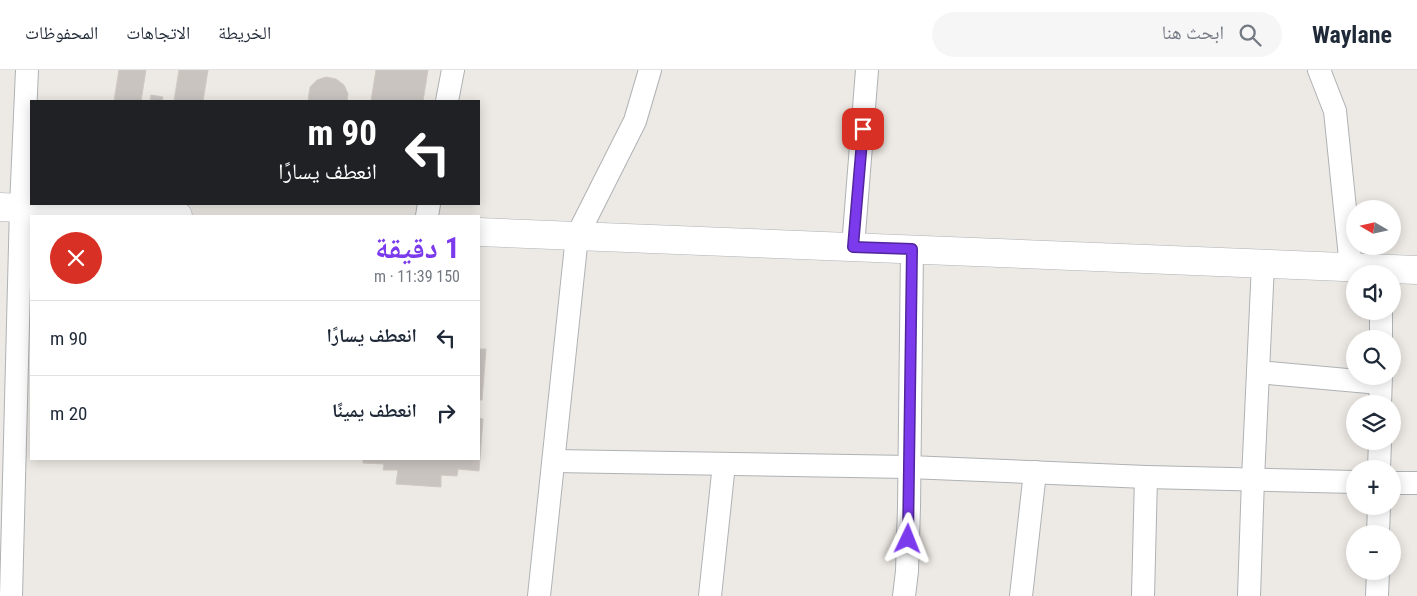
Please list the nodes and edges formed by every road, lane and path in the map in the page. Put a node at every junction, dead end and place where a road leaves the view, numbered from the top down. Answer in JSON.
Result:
{"nodes":[{"id":1,"x":27,"y":70,"type":"edge"},
{"id":2,"x":453,"y":70,"type":"edge"},
{"id":3,"x":650,"y":70,"type":"edge"},
{"id":4,"x":867,"y":70,"type":"edge"},
{"id":5,"x":1319,"y":70,"type":"edge"},
{"id":6,"x":447,"y":100,"type":"edge"},
{"id":7,"x":10,"y":207,"type":"edge"},
{"id":8,"x":159,"y":215,"type":"edge"},
{"id":9,"x":480,"y":232,"type":"edge"},
{"id":10,"x":577,"y":236,"type":"junction"},
{"id":11,"x":853,"y":247,"type":"junction"},
{"id":12,"x":912,"y":249,"type":"junction"},
{"id":13,"x":1263,"y":264,"type":"junction"},
{"id":14,"x":1351,"y":265,"type":"edge"},
{"id":15,"x":1346,"y":267,"type":"edge"},
{"id":16,"x":1401,"y":270,"type":"edge"},
{"id":17,"x":1417,"y":270,"type":"edge"},
{"id":18,"x":18,"y":294,"type":"junction"},
{"id":19,"x":30,"y":311,"type":"edge"},
{"id":20,"x":1258,"y":372,"type":"junction"},
{"id":21,"x":1380,"y":388,"type":"edge"},
{"id":22,"x":554,"y":461,"type":"junction"},
{"id":23,"x":724,"y":464,"type":"junction"},
{"id":24,"x":909,"y":467,"type":"junction"},
{"id":25,"x":1035,"y":472,"type":"junction"},
{"id":26,"x":1146,"y":477,"type":"junction"},
{"id":27,"x":1252,"y":479,"type":"junction"},
{"id":28,"x":1346,"y":482,"type":"edge"},
{"id":29,"x":1401,"y":482,"type":"edge"},
{"id":30,"x":1417,"y":483,"type":"edge"},
{"id":31,"x":1378,"y":580,"type":"edge"},
{"id":32,"x":11,"y":596,"type":"edge"},
{"id":33,"x":539,"y":596,"type":"edge"},
{"id":34,"x":710,"y":596,"type":"edge"},
{"id":35,"x":904,"y":596,"type":"edge"},
{"id":36,"x":1021,"y":596,"type":"edge"},
{"id":37,"x":1143,"y":596,"type":"edge"},
{"id":38,"x":1249,"y":596,"type":"edge"},
{"id":39,"x":1377,"y":596,"type":"edge"}],
"edges":[{"from":1,"to":7,"type":"street"},
{"from":2,"to":6,"type":"street"},
{"from":3,"to":10,"type":"street"},
{"from":4,"to":11,"type":"street"},
{"from":5,"to":14,"type":"street"},
{"from":7,"to":8,"type":"street"},
{"from":7,"to":18,"type":"street"},
{"from":9,"to":10,"type":"street"},
{"from":10,"to":11,"type":"street"},
{"from":10,"to":22,"type":"street"},
{"from":11,"to":12,"type":"street"},
{"from":12,"to":13,"type":"street"},
{"from":12,"to":24,"type":"street"},
{"from":13,"to":15,"type":"street"},
{"from":13,"to":20,"type":"street"},
{"from":16,"to":17,"type":"street"},
{"from":18,"to":19,"type":"street"},
{"from":18,"to":32,"type":"street"},
{"from":20,"to":21,"type":"street"},
{"from":20,"to":27,"type":"street"},
{"from":22,"to":23,"type":"street"},
{"from":22,"to":33,"type":"street"},
{"from":23,"to":24,"type":"street"},
{"from":23,"to":34,"type":"street"},
{"from":24,"to":25,"type":"street"},
{"from":24,"to":35,"type":"street"},
{"from":25,"to":26,"type":"street"},
{"from":25,"to":36,"type":"street"},
{"from":26,"to":27,"type":"street"},
{"from":26,"to":37,"type":"street"},
{"from":27,"to":28,"type":"street"},
{"from":27,"to":38,"type":"street"},
{"from":29,"to":30,"type":"street"},
{"from":31,"to":39,"type":"street"}]}
